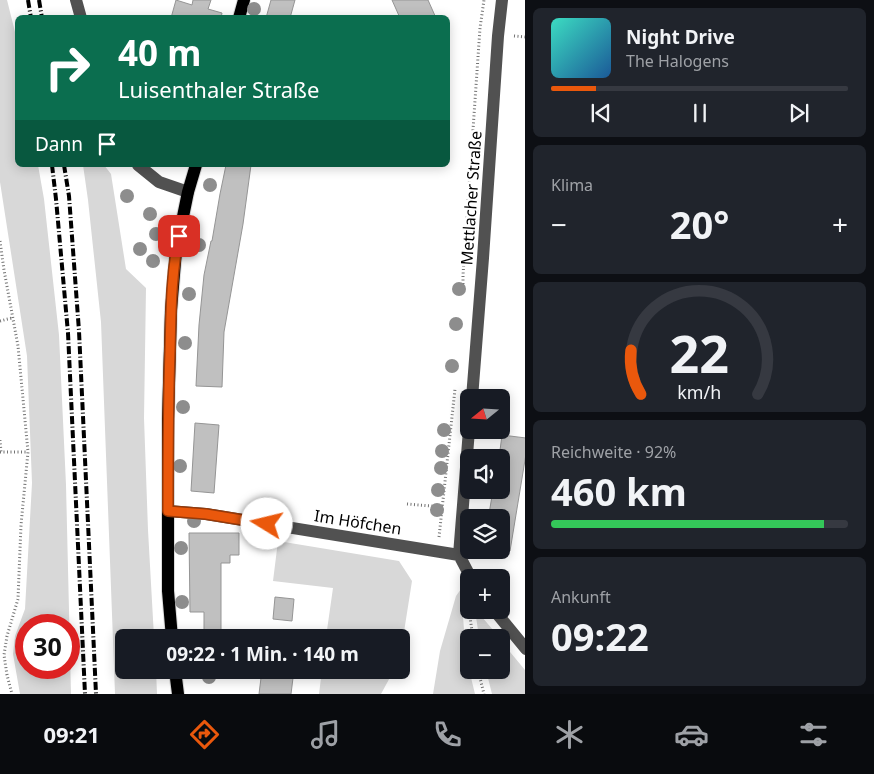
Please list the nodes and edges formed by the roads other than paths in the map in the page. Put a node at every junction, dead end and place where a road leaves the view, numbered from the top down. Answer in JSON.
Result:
{"nodes":[{"id":1,"x":76,"y":0,"type":"edge"},
{"id":2,"x":244,"y":0,"type":"edge"},
{"id":3,"x":502,"y":0,"type":"edge"},
{"id":4,"x":80,"y":15,"type":"edge"},
{"id":5,"x":240,"y":15,"type":"edge"},
{"id":6,"x":140,"y":167,"type":"edge"},
{"id":7,"x":195,"y":167,"type":"edge"},
{"id":8,"x":188,"y":192,"type":"junction"},
{"id":9,"x":473,"y":389,"type":"edge"},
{"id":10,"x":468,"y":439,"type":"edge"},
{"id":11,"x":168,"y":511,"type":"junction"},
{"id":12,"x":458,"y":555,"type":"junction"},
{"id":13,"x":466,"y":569,"type":"edge"},
{"id":14,"x":501,"y":619,"type":"edge"},
{"id":15,"x":171,"y":629,"type":"edge"},
{"id":16,"x":525,"y":649,"type":"edge"},
{"id":17,"x":176,"y":679,"type":"edge"},
{"id":18,"x":178,"y":694,"type":"edge"}],
"edges":[{"from":1,"to":4,"type":"street"},
{"from":2,"to":5,"type":"main road"},
{"from":3,"to":9,"type":"street","name":"Mettlacher Straße"},
{"from":6,"to":8,"type":"street"},
{"from":7,"to":8,"type":"main road"},
{"from":8,"to":11,"type":"main road"},
{"from":10,"to":12,"type":"street"},
{"from":11,"to":12,"type":"street","name":"Im Höfchen"},
{"from":11,"to":15,"type":"main road"},
{"from":12,"to":13,"type":"street"},
{"from":14,"to":16,"type":"street"},
{"from":17,"to":18,"type":"main road"}]}
